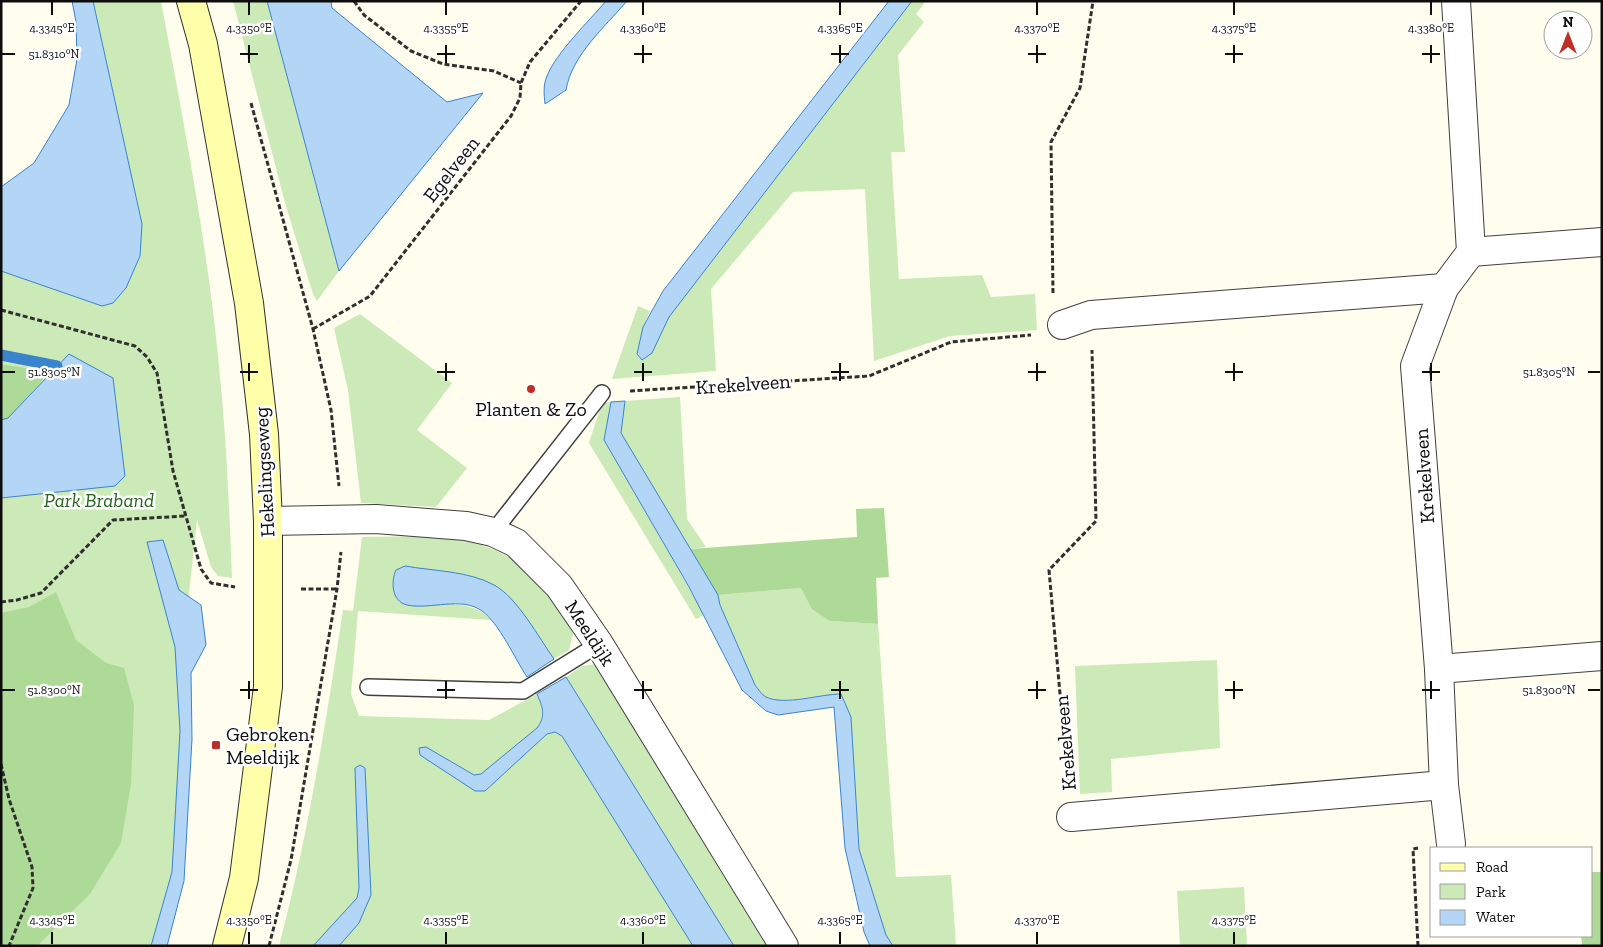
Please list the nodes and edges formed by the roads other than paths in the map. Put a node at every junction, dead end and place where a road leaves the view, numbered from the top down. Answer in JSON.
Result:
{"nodes":[{"id":1,"x":191,"y":1,"type":"edge"},
{"id":2,"x":1456,"y":1,"type":"edge"},
{"id":3,"x":1602,"y":242,"type":"edge"},
{"id":4,"x":1471,"y":252,"type":"junction"},
{"id":5,"x":1444,"y":288,"type":"junction"},
{"id":6,"x":1057,"y":327,"type":"road end"},
{"id":7,"x":602,"y":393,"type":"road end"},
{"id":8,"x":268,"y":521,"type":"junction"},
{"id":9,"x":492,"y":532,"type":"junction"},
{"id":10,"x":598,"y":644,"type":"junction"},
{"id":11,"x":1602,"y":656,"type":"edge"},
{"id":12,"x":1439,"y":669,"type":"junction"},
{"id":13,"x":368,"y":687,"type":"dead end"},
{"id":14,"x":1444,"y":785,"type":"junction"},
{"id":15,"x":1071,"y":817,"type":"road end"},
{"id":16,"x":1451,"y":844,"type":"road end"},
{"id":17,"x":227,"y":946,"type":"edge"},
{"id":18,"x":784,"y":946,"type":"edge"}],
"edges":[{"from":1,"to":8,"type":"main road","name":"Hekelingseweg"},
{"from":2,"to":4,"type":"street"},
{"from":3,"to":4,"type":"street"},
{"from":4,"to":5,"type":"street","name":"Krekelveen"},
{"from":5,"to":6,"type":"street"},
{"from":5,"to":12,"type":"street","name":"Krekelveen"},
{"from":7,"to":9,"type":"lane"},
{"from":8,"to":9,"type":"street","name":"Meeldijk"},
{"from":8,"to":17,"type":"main road","name":"Hekelingseweg"},
{"from":9,"to":10,"type":"street","name":"Meeldijk"},
{"from":10,"to":13,"type":"lane"},
{"from":10,"to":18,"type":"street","name":"Meeldijk"},
{"from":11,"to":12,"type":"street"},
{"from":12,"to":14,"type":"street","name":"Krekelveen"},
{"from":14,"to":15,"type":"street","name":"Krekelveen"},
{"from":14,"to":16,"type":"street","name":"Krekelveen"}]}
